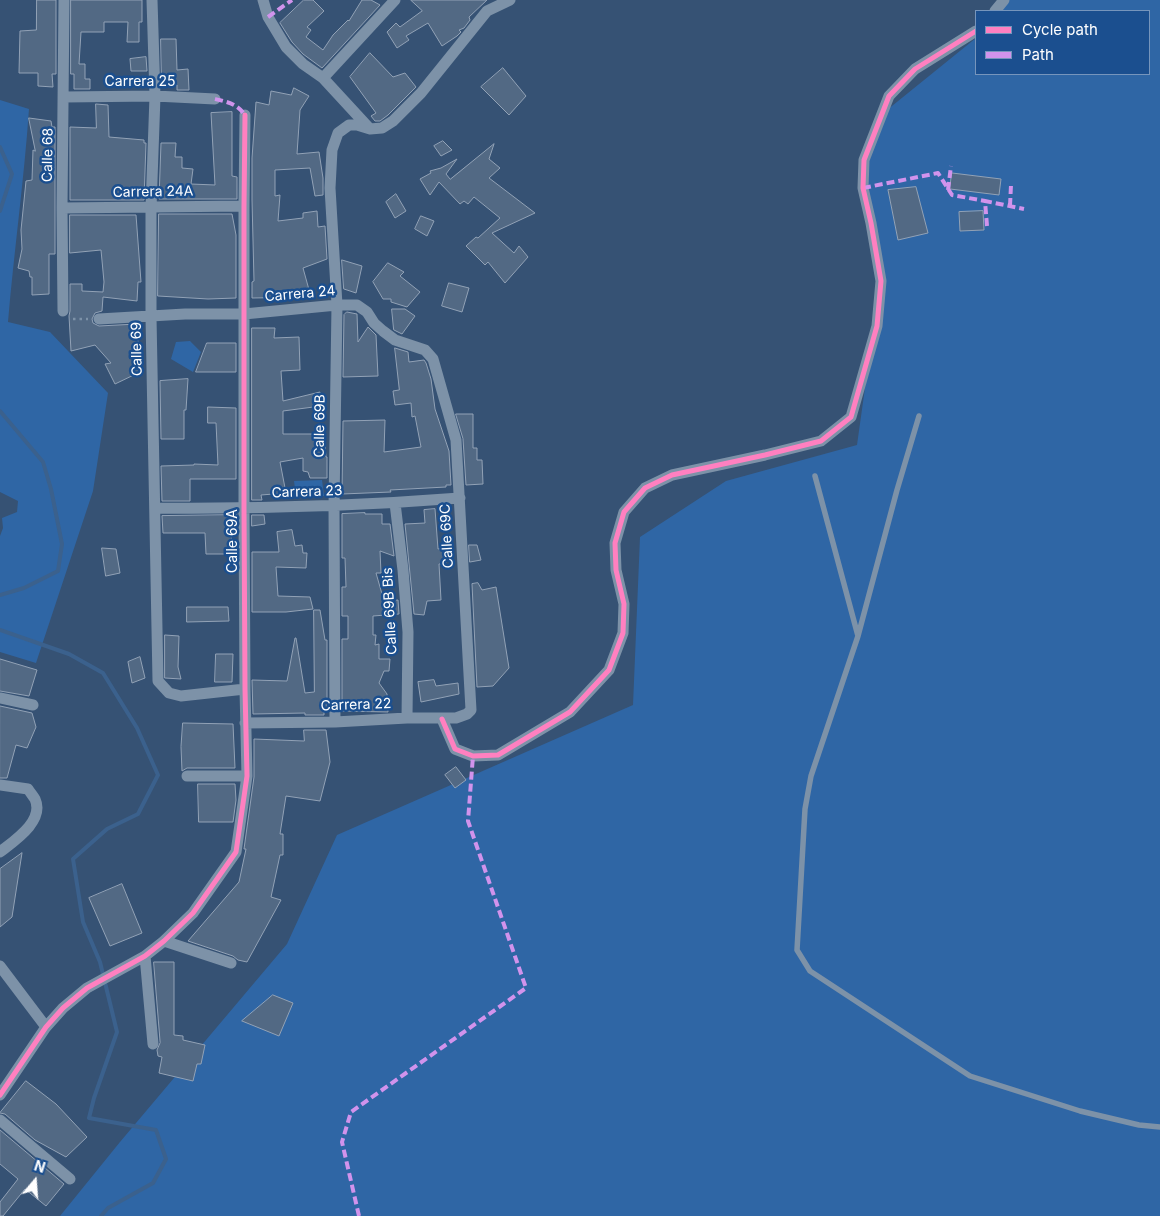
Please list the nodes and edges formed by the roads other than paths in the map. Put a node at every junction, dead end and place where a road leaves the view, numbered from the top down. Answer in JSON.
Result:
{"nodes":[{"id":1,"x":64,"y":0,"type":"edge"},
{"id":2,"x":152,"y":0,"type":"edge"},
{"id":3,"x":263,"y":0,"type":"edge"},
{"id":4,"x":395,"y":0,"type":"edge"},
{"id":5,"x":510,"y":0,"type":"edge"},
{"id":6,"x":1004,"y":0,"type":"edge"},
{"id":7,"x":996,"y":10,"type":"edge"},
{"id":8,"x":975,"y":31,"type":"edge"},
{"id":9,"x":323,"y":78,"type":"junction"},
{"id":10,"x":155,"y":96,"type":"junction"},
{"id":11,"x":64,"y":97,"type":"junction"},
{"id":12,"x":216,"y":99,"type":"dead end"},
{"id":13,"x":245,"y":115,"type":"dead end"},
{"id":14,"x":370,"y":129,"type":"junction"},
{"id":15,"x":244,"y":206,"type":"junction"},
{"id":16,"x":62,"y":208,"type":"junction"},
{"id":17,"x":151,"y":208,"type":"junction"},
{"id":18,"x":337,"y":305,"type":"junction"},
{"id":19,"x":63,"y":311,"type":"road end"},
{"id":20,"x":244,"y":314,"type":"junction"},
{"id":21,"x":151,"y":318,"type":"junction"},
{"id":22,"x":99,"y":319,"type":"road end"},
{"id":23,"x":433,"y":359,"type":"joint"},
{"id":24,"x":919,"y":416,"type":"dead end"},
{"id":25,"x":815,"y":476,"type":"dead end"},
{"id":26,"x":460,"y":498,"type":"junction"},
{"id":27,"x":395,"y":503,"type":"junction"},
{"id":28,"x":334,"y":506,"type":"junction"},
{"id":29,"x":155,"y":508,"type":"junction"},
{"id":30,"x":244,"y":509,"type":"junction"},
{"id":31,"x":858,"y":636,"type":"junction"},
{"id":32,"x":245,"y":689,"type":"junction"},
{"id":33,"x":0,"y":698,"type":"edge"},
{"id":34,"x":33,"y":705,"type":"dead end"},
{"id":35,"x":467,"y":714,"type":"joint"},
{"id":36,"x":407,"y":718,"type":"junction"},
{"id":37,"x":442,"y":719,"type":"junction"},
{"id":38,"x":335,"y":722,"type":"junction"},
{"id":39,"x":245,"y":723,"type":"junction"},
{"id":40,"x":187,"y":776,"type":"dead end"},
{"id":41,"x":248,"y":776,"type":"junction"},
{"id":42,"x":0,"y":785,"type":"edge"},
{"id":43,"x":0,"y":852,"type":"edge"},
{"id":44,"x":164,"y":942,"type":"junction"},
{"id":45,"x":145,"y":956,"type":"junction"},
{"id":46,"x":231,"y":963,"type":"dead end"},
{"id":47,"x":0,"y":966,"type":"edge"},
{"id":48,"x":46,"y":1027,"type":"junction"},
{"id":49,"x":153,"y":1044,"type":"dead end"},
{"id":50,"x":1,"y":1091,"type":"edge"},
{"id":51,"x":0,"y":1120,"type":"edge"},
{"id":52,"x":1160,"y":1127,"type":"edge"},
{"id":53,"x":70,"y":1179,"type":"dead end"}],
"edges":[{"from":1,"to":11,"type":"street","name":"Calle 68"},
{"from":2,"to":10,"type":"street","name":"Calle 69"},
{"from":3,"to":9,"type":"street"},
{"from":4,"to":9,"type":"street"},
{"from":5,"to":14,"type":"street"},
{"from":6,"to":7,"type":"street"},
{"from":8,"to":37,"type":"street"},
{"from":9,"to":14,"type":"street"},
{"from":10,"to":11,"type":"street","name":"Carrera 25"},
{"from":10,"to":12,"type":"street","name":"Carrera 25"},
{"from":10,"to":17,"type":"street","name":"Calle 69"},
{"from":11,"to":16,"type":"street","name":"Calle 68"},
{"from":13,"to":15,"type":"street","name":"Calle 69A"},
{"from":14,"to":18,"type":"street","name":"Calle 69B"},
{"from":15,"to":17,"type":"street","name":"Carrera 24A"},
{"from":15,"to":20,"type":"street","name":"Calle 69A"},
{"from":16,"to":17,"type":"street","name":"Carrera 24A"},
{"from":16,"to":19,"type":"street","name":"Calle 68"},
{"from":17,"to":21,"type":"street","name":"Calle 69"},
{"from":18,"to":20,"type":"street","name":"Carrera 24"},
{"from":18,"to":23,"type":"street","name":"Carrera 24"},
{"from":18,"to":28,"type":"street","name":"Calle 69B"},
{"from":20,"to":21,"type":"street","name":"Carrera 24"},
{"from":20,"to":30,"type":"street","name":"Calle 69A"},
{"from":21,"to":22,"type":"street","name":"Carrera 24"},
{"from":21,"to":29,"type":"street","name":"Calle 69"},
{"from":23,"to":26,"type":"street","name":"Calle 69C"},
{"from":24,"to":31,"type":"lane"},
{"from":25,"to":31,"type":"lane"},
{"from":26,"to":27,"type":"street","name":"Carrera 23"},
{"from":26,"to":35,"type":"street","name":"Calle 69C"},
{"from":27,"to":28,"type":"street","name":"Carrera 23"},
{"from":27,"to":36,"type":"street","name":"Calle 69B Bis"},
{"from":28,"to":30,"type":"street","name":"Carrera 23"},
{"from":28,"to":38,"type":"street","name":"Calle 69B"},
{"from":29,"to":30,"type":"street","name":"Carrera 23"},
{"from":29,"to":32,"type":"street","name":"Calle 69"},
{"from":30,"to":32,"type":"street","name":"Calle 69A"},
{"from":31,"to":52,"type":"lane"},
{"from":32,"to":39,"type":"street","name":"Calle 69A"},
{"from":33,"to":34,"type":"street"},
{"from":35,"to":37,"type":"street","name":"Carrera 22"},
{"from":36,"to":37,"type":"street","name":"Carrera 22"},
{"from":36,"to":38,"type":"street","name":"Carrera 22"},
{"from":38,"to":39,"type":"street","name":"Carrera 22"},
{"from":39,"to":41,"type":"street","name":"Calle 69A"},
{"from":40,"to":41,"type":"street"},
{"from":41,"to":44,"type":"street","name":"Calle 69A"},
{"from":42,"to":43,"type":"street"},
{"from":44,"to":45,"type":"street","name":"Calle 69A"},
{"from":44,"to":46,"type":"street"},
{"from":45,"to":48,"type":"street","name":"Calle 69A"},
{"from":45,"to":49,"type":"street"},
{"from":47,"to":48,"type":"street"},
{"from":48,"to":50,"type":"street"},
{"from":51,"to":53,"type":"street"}]}
